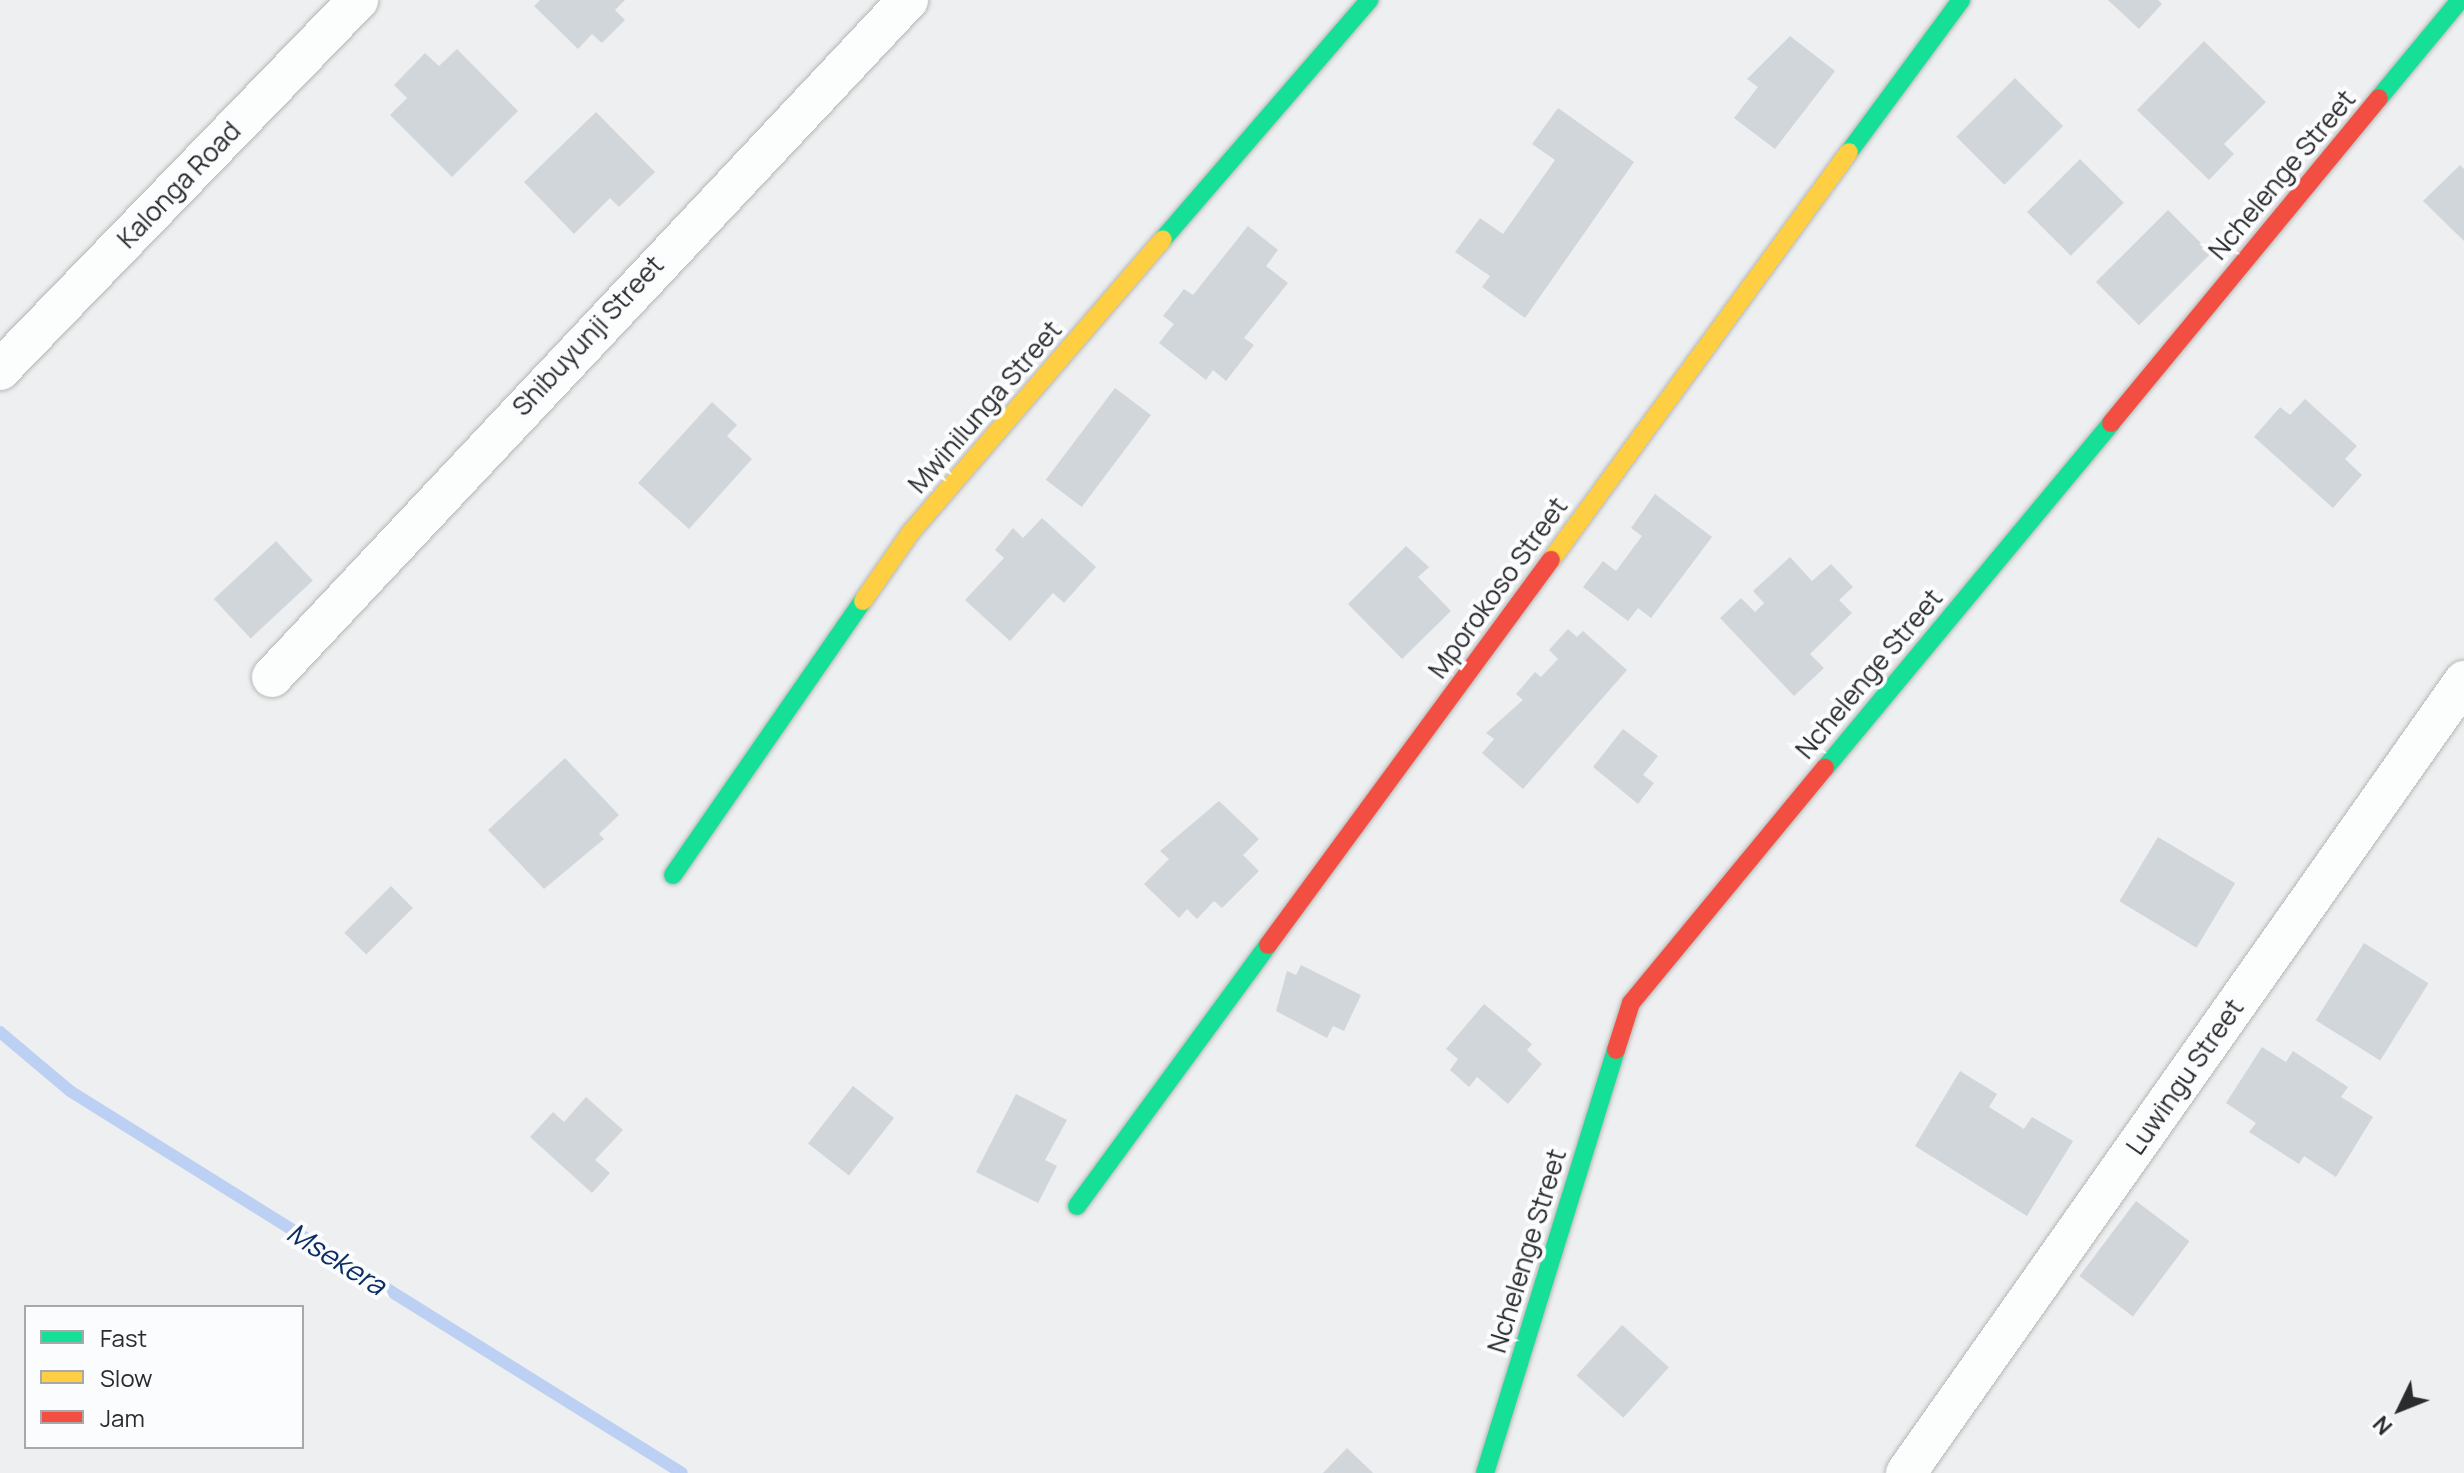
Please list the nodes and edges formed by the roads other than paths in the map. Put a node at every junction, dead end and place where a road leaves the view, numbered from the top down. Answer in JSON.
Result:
{"nodes":[{"id":1,"x":358,"y":0,"type":"edge"},
{"id":2,"x":908,"y":0,"type":"edge"},
{"id":3,"x":1369,"y":0,"type":"edge"},
{"id":4,"x":1961,"y":0,"type":"edge"},
{"id":5,"x":2460,"y":0,"type":"edge"},
{"id":6,"x":0,"y":370,"type":"edge"},
{"id":7,"x":272,"y":677,"type":"dead end"},
{"id":8,"x":2464,"y":681,"type":"edge"},
{"id":9,"x":673,"y":875,"type":"dead end"},
{"id":10,"x":1077,"y":1206,"type":"dead end"},
{"id":11,"x":1485,"y":1473,"type":"edge"},
{"id":12,"x":1906,"y":1473,"type":"edge"}],
"edges":[{"from":1,"to":6,"type":"street","name":"Kalonga Road"},
{"from":2,"to":7,"type":"street","name":"Shibuyunji Street"},
{"from":3,"to":9,"type":"street","name":"Mwinilunga Street"},
{"from":4,"to":10,"type":"street","name":"Mporokoso Street"},
{"from":5,"to":11,"type":"street","name":"Nchelenge Street"},
{"from":8,"to":12,"type":"street","name":"Luwingu Street"}]}
